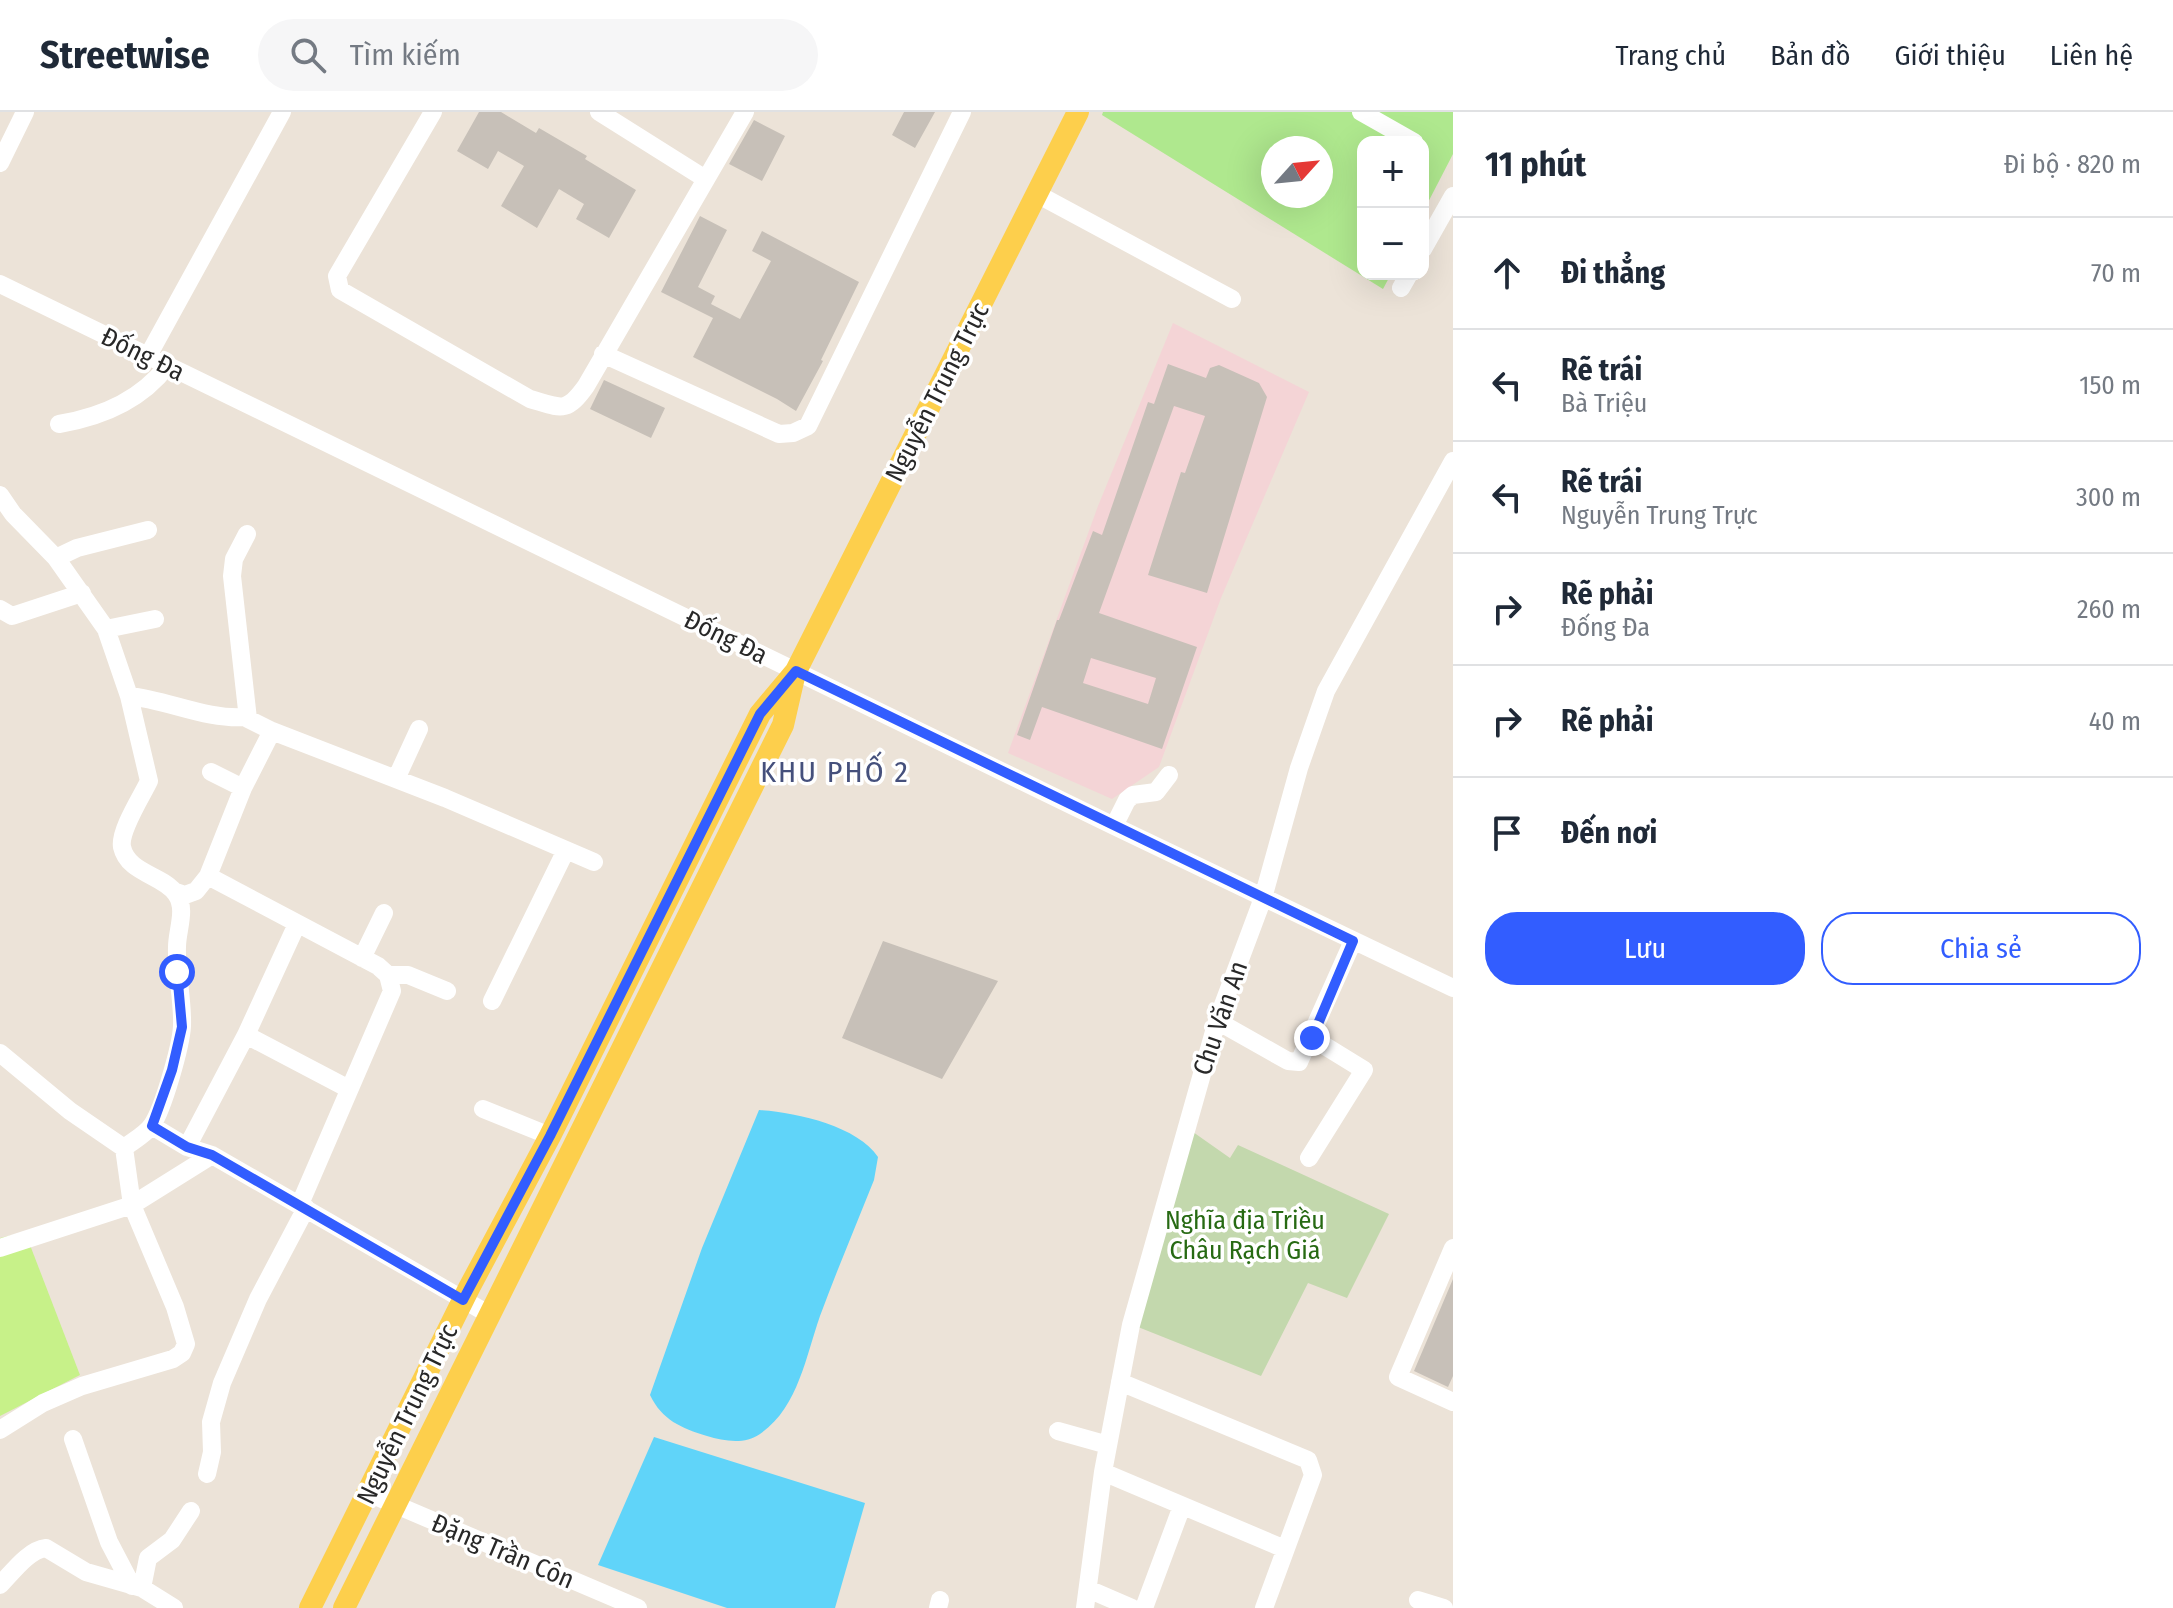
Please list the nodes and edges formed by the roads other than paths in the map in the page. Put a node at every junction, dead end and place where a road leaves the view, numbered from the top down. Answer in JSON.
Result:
{"nodes":[{"id":1,"x":25,"y":112,"type":"edge"},
{"id":2,"x":282,"y":112,"type":"edge"},
{"id":3,"x":433,"y":112,"type":"edge"},
{"id":4,"x":599,"y":112,"type":"edge"},
{"id":5,"x":745,"y":112,"type":"edge"},
{"id":6,"x":962,"y":112,"type":"edge"},
{"id":7,"x":1078,"y":112,"type":"edge"},
{"id":8,"x":1361,"y":112,"type":"edge"},
{"id":9,"x":1403,"y":136,"type":"edge"},
{"id":10,"x":0,"y":163,"type":"edge"},
{"id":11,"x":704,"y":178,"type":"junction"},
{"id":12,"x":1037,"y":194,"type":"junction"},
{"id":13,"x":1453,"y":196,"type":"edge"},
{"id":14,"x":1429,"y":238,"type":"edge"},
{"id":15,"x":0,"y":284,"type":"edge"},
{"id":16,"x":1232,"y":299,"type":"dead end"},
{"id":17,"x":603,"y":354,"type":"junction"},
{"id":18,"x":148,"y":356,"type":"junction"},
{"id":19,"x":167,"y":366,"type":"junction"},
{"id":20,"x":59,"y":424,"type":"dead end"},
{"id":21,"x":1453,"y":461,"type":"edge"},
{"id":22,"x":0,"y":495,"type":"edge"},
{"id":23,"x":148,"y":530,"type":"dead end"},
{"id":24,"x":247,"y":534,"type":"dead end"},
{"id":25,"x":56,"y":558,"type":"junction"},
{"id":26,"x":82,"y":593,"type":"junction"},
{"id":27,"x":0,"y":609,"type":"edge"},
{"id":28,"x":155,"y":619,"type":"dead end"},
{"id":29,"x":106,"y":629,"type":"junction"},
{"id":30,"x":796,"y":671,"type":"junction"},
{"id":31,"x":129,"y":696,"type":"junction"},
{"id":32,"x":246,"y":717,"type":"junction"},
{"id":33,"x":419,"y":729,"type":"dead end"},
{"id":34,"x":272,"y":731,"type":"junction"},
{"id":35,"x":211,"y":772,"type":"dead end"},
{"id":36,"x":1169,"y":775,"type":"dead end"},
{"id":37,"x":396,"y":779,"type":"junction"},
{"id":38,"x":243,"y":788,"type":"junction"},
{"id":39,"x":1114,"y":826,"type":"junction"},
{"id":40,"x":566,"y":850,"type":"junction"},
{"id":41,"x":594,"y":862,"type":"dead end"},
{"id":42,"x":208,"y":876,"type":"junction"},
{"id":43,"x":176,"y":892,"type":"junction"},
{"id":44,"x":1263,"y":898,"type":"junction"},
{"id":45,"x":384,"y":913,"type":"dead end"},
{"id":46,"x":297,"y":924,"type":"junction"},
{"id":47,"x":1353,"y":941,"type":"junction"},
{"id":48,"x":362,"y":958,"type":"junction"},
{"id":49,"x":388,"y":975,"type":"junction"},
{"id":50,"x":1453,"y":988,"type":"edge"},
{"id":51,"x":447,"y":991,"type":"dead end"},
{"id":52,"x":492,"y":1001,"type":"dead end"},
{"id":53,"x":1217,"y":1021,"type":"junction"},
{"id":54,"x":246,"y":1035,"type":"junction"},
{"id":55,"x":1312,"y":1038,"type":"junction"},
{"id":56,"x":0,"y":1053,"type":"edge"},
{"id":57,"x":349,"y":1089,"type":"junction"},
{"id":58,"x":483,"y":1109,"type":"dead end"},
{"id":59,"x":152,"y":1126,"type":"junction"},
{"id":60,"x":550,"y":1136,"type":"junction"},
{"id":61,"x":187,"y":1147,"type":"junction"},
{"id":62,"x":124,"y":1148,"type":"junction"},
{"id":63,"x":212,"y":1155,"type":"junction"},
{"id":64,"x":1309,"y":1158,"type":"dead end"},
{"id":65,"x":132,"y":1205,"type":"junction"},
{"id":66,"x":303,"y":1206,"type":"junction"},
{"id":67,"x":0,"y":1248,"type":"edge"},
{"id":68,"x":1453,"y":1248,"type":"edge"},
{"id":69,"x":463,"y":1300,"type":"junction"},
{"id":70,"x":490,"y":1315,"type":"junction"},
{"id":71,"x":1120,"y":1382,"type":"junction"},
{"id":72,"x":1453,"y":1402,"type":"edge"},
{"id":73,"x":0,"y":1430,"type":"edge"},
{"id":74,"x":1058,"y":1431,"type":"dead end"},
{"id":75,"x":73,"y":1439,"type":"dead end"},
{"id":76,"x":1108,"y":1445,"type":"junction"},
{"id":77,"x":1103,"y":1472,"type":"junction"},
{"id":78,"x":207,"y":1474,"type":"dead end"},
{"id":79,"x":368,"y":1493,"type":"junction"},
{"id":80,"x":397,"y":1505,"type":"junction"},
{"id":81,"x":1182,"y":1506,"type":"junction"},
{"id":82,"x":191,"y":1511,"type":"dead end"},
{"id":83,"x":1285,"y":1549,"type":"junction"},
{"id":84,"x":0,"y":1585,"type":"edge"},
{"id":85,"x":137,"y":1587,"type":"junction"},
{"id":86,"x":1088,"y":1589,"type":"junction"},
{"id":87,"x":1418,"y":1600,"type":"dead end"},
{"id":88,"x":174,"y":1608,"type":"edge"},
{"id":89,"x":310,"y":1608,"type":"edge"},
{"id":90,"x":344,"y":1608,"type":"edge"},
{"id":91,"x":636,"y":1608,"type":"edge"},
{"id":92,"x":1085,"y":1608,"type":"edge"},
{"id":93,"x":1132,"y":1608,"type":"edge"},
{"id":94,"x":1144,"y":1608,"type":"edge"},
{"id":95,"x":1264,"y":1608,"type":"edge"},
{"id":96,"x":1444,"y":1608,"type":"edge"}],
"edges":[{"from":1,"to":10,"type":"street"},
{"from":2,"to":18,"type":"street"},
{"from":3,"to":17,"type":"street"},
{"from":4,"to":11,"type":"street"},
{"from":5,"to":11,"type":"street"},
{"from":6,"to":17,"type":"street"},
{"from":7,"to":12,"type":"main road","name":"Nguyễn Trung Trực"},
{"from":8,"to":9,"type":"street"},
{"from":11,"to":17,"type":"street"},
{"from":12,"to":16,"type":"street"},
{"from":12,"to":30,"type":"main road","name":"Nguyễn Trung Trực"},
{"from":13,"to":14,"type":"street"},
{"from":15,"to":18,"type":"street","name":"Đống Đa"},
{"from":18,"to":19,"type":"street","name":"Đống Đa"},
{"from":19,"to":20,"type":"street"},
{"from":19,"to":30,"type":"street","name":"Đống Đa"},
{"from":21,"to":44,"type":"street","name":"Chu Văn An"},
{"from":22,"to":25,"type":"street"},
{"from":23,"to":25,"type":"street"},
{"from":24,"to":32,"type":"street"},
{"from":25,"to":26,"type":"street"},
{"from":26,"to":27,"type":"street"},
{"from":26,"to":29,"type":"street"},
{"from":28,"to":29,"type":"street"},
{"from":29,"to":31,"type":"street"},
{"from":30,"to":39,"type":"street","name":"Đống Đa"},
{"from":30,"to":60,"type":"main road","name":"Nguyễn Trung Trực"},
{"from":30,"to":70,"type":"main road","name":"Nguyễn Trung Trực"},
{"from":31,"to":32,"type":"street"},
{"from":31,"to":43,"type":"street"},
{"from":32,"to":34,"type":"street"},
{"from":33,"to":37,"type":"street"},
{"from":34,"to":37,"type":"street"},
{"from":34,"to":38,"type":"street"},
{"from":35,"to":38,"type":"street"},
{"from":36,"to":39,"type":"street"},
{"from":37,"to":40,"type":"street"},
{"from":38,"to":42,"type":"street"},
{"from":39,"to":44,"type":"street","name":"Đống Đa"},
{"from":40,"to":41,"type":"street"},
{"from":40,"to":52,"type":"street"},
{"from":42,"to":43,"type":"street"},
{"from":42,"to":46,"type":"street"},
{"from":43,"to":59,"type":"street"},
{"from":44,"to":47,"type":"street","name":"Đống Đa"},
{"from":44,"to":53,"type":"street","name":"Chu Văn An"},
{"from":45,"to":48,"type":"street"},
{"from":46,"to":48,"type":"street"},
{"from":46,"to":54,"type":"street"},
{"from":47,"to":50,"type":"street","name":"Đống Đa"},
{"from":47,"to":55,"type":"street"},
{"from":48,"to":49,"type":"street"},
{"from":49,"to":51,"type":"street"},
{"from":49,"to":57,"type":"street"},
{"from":53,"to":55,"type":"street"},
{"from":53,"to":71,"type":"street","name":"Chu Văn An"},
{"from":54,"to":57,"type":"street"},
{"from":54,"to":61,"type":"street"},
{"from":55,"to":64,"type":"street"},
{"from":56,"to":62,"type":"street"},
{"from":57,"to":66,"type":"street"},
{"from":58,"to":60,"type":"street"},
{"from":59,"to":61,"type":"street"},
{"from":59,"to":62,"type":"street"},
{"from":60,"to":69,"type":"main road","name":"Nguyễn Trung Trực"},
{"from":61,"to":63,"type":"street"},
{"from":62,"to":65,"type":"street"},
{"from":63,"to":65,"type":"street"},
{"from":63,"to":66,"type":"street"},
{"from":65,"to":67,"type":"street"},
{"from":65,"to":73,"type":"street"},
{"from":66,"to":69,"type":"street"},
{"from":66,"to":78,"type":"street"},
{"from":68,"to":72,"type":"street"},
{"from":69,"to":70,"type":"street"},
{"from":69,"to":79,"type":"main road","name":"Nguyễn Trung Trực"},
{"from":70,"to":80,"type":"main road","name":"Nguyễn Trung Trực"},
{"from":71,"to":76,"type":"street","name":"Chu Văn An"},
{"from":71,"to":83,"type":"street"},
{"from":74,"to":76,"type":"street"},
{"from":75,"to":85,"type":"street"},
{"from":76,"to":77,"type":"street","name":"Chu Văn An"},
{"from":77,"to":81,"type":"street"},
{"from":77,"to":86,"type":"street","name":"Chu Văn An"},
{"from":79,"to":80,"type":"street","name":"Đặng Trần Côn"},
{"from":79,"to":89,"type":"main road","name":"Nguyễn Trung Trực"},
{"from":80,"to":90,"type":"main road","name":"Nguyễn Trung Trực"},
{"from":80,"to":91,"type":"street","name":"Đặng Trần Côn"},
{"from":81,"to":83,"type":"street"},
{"from":81,"to":94,"type":"street"},
{"from":82,"to":85,"type":"street"},
{"from":83,"to":95,"type":"street"},
{"from":84,"to":85,"type":"street"},
{"from":85,"to":88,"type":"street"},
{"from":86,"to":92,"type":"street","name":"Chu Văn An"},
{"from":86,"to":93,"type":"street"},
{"from":87,"to":96,"type":"street"}]}
